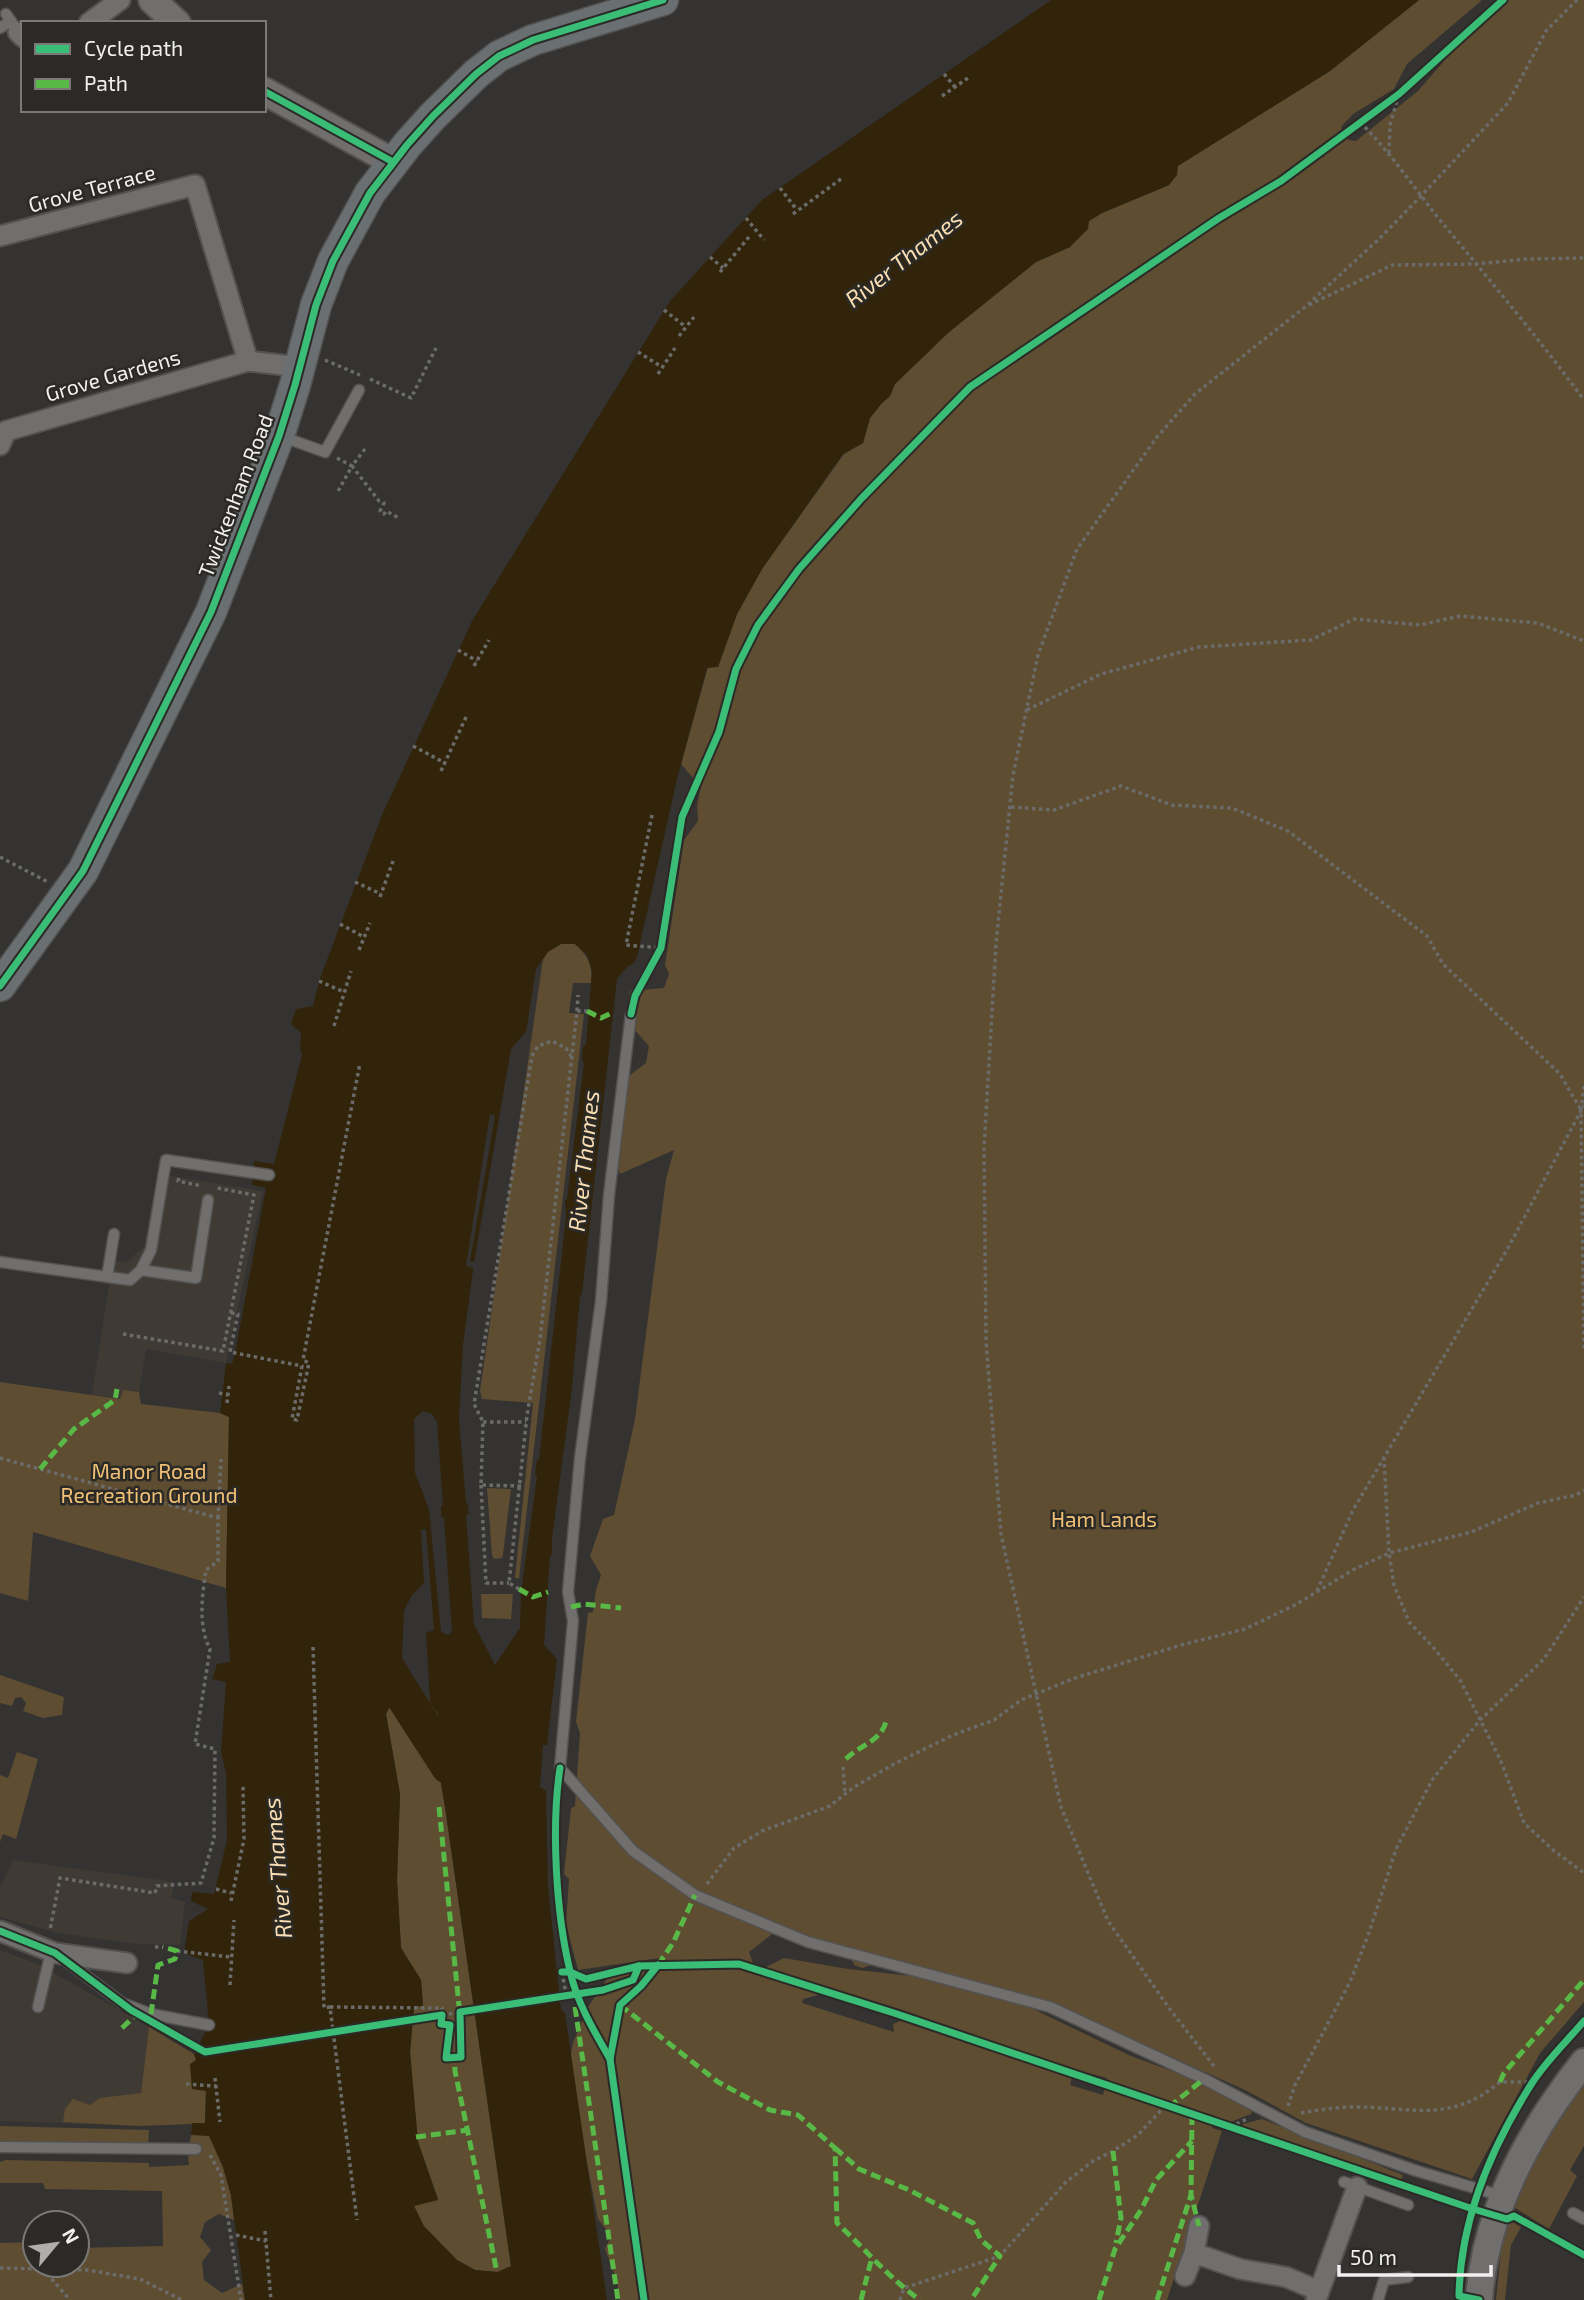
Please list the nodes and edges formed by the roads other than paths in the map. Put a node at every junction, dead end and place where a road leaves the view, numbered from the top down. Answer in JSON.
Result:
{"nodes":[{"id":1,"x":120,"y":0,"type":"edge"},
{"id":2,"x":152,"y":0,"type":"edge"},
{"id":3,"x":649,"y":3,"type":"edge"},
{"id":4,"x":92,"y":21,"type":"edge"},
{"id":5,"x":175,"y":21,"type":"edge"},
{"id":6,"x":266,"y":92,"type":"edge"},
{"id":7,"x":393,"y":162,"type":"junction"},
{"id":8,"x":0,"y":236,"type":"edge"},
{"id":9,"x":248,"y":361,"type":"junction"},
{"id":10,"x":302,"y":361,"type":"junction"},
{"id":11,"x":359,"y":390,"type":"dead end"},
{"id":12,"x":2,"y":436,"type":"edge"},
{"id":13,"x":279,"y":436,"type":"junction"},
{"id":14,"x":0,"y":986,"type":"edge"},
{"id":15,"x":631,"y":1014,"type":"dead end"},
{"id":16,"x":269,"y":1175,"type":"dead end"},
{"id":17,"x":208,"y":1200,"type":"dead end"},
{"id":18,"x":114,"y":1234,"type":"dead end"},
{"id":19,"x":0,"y":1262,"type":"edge"},
{"id":20,"x":141,"y":1270,"type":"junction"},
{"id":21,"x":107,"y":1278,"type":"junction"},
{"id":22,"x":0,"y":1931,"type":"edge"},
{"id":23,"x":50,"y":1951,"type":"junction"},
{"id":24,"x":127,"y":1963,"type":"dead end"},
{"id":25,"x":38,"y":2007,"type":"dead end"},
{"id":26,"x":209,"y":2025,"type":"dead end"},
{"id":27,"x":1584,"y":2062,"type":"edge"},
{"id":28,"x":0,"y":2147,"type":"edge"},
{"id":29,"x":196,"y":2149,"type":"dead end"},
{"id":30,"x":1350,"y":2185,"type":"joint"},
{"id":31,"x":1408,"y":2205,"type":"dead end"},
{"id":32,"x":1499,"y":2206,"type":"junction"},
{"id":33,"x":1573,"y":2213,"type":"dead end"},
{"id":34,"x":1584,"y":2219,"type":"edge"},
{"id":35,"x":1199,"y":2226,"type":"dead end"},
{"id":36,"x":1194,"y":2253,"type":"junction"},
{"id":37,"x":1185,"y":2276,"type":"dead end"},
{"id":38,"x":1408,"y":2277,"type":"dead end"},
{"id":39,"x":1317,"y":2295,"type":"edge"},
{"id":40,"x":1378,"y":2300,"type":"edge"},
{"id":41,"x":1479,"y":2300,"type":"edge"}],
"edges":[{"from":1,"to":4,"type":"street"},
{"from":2,"to":5,"type":"street"},
{"from":3,"to":7,"type":"main road","name":"Twickenham Road"},
{"from":6,"to":7,"type":"street"},
{"from":7,"to":10,"type":"main road","name":"Twickenham Road"},
{"from":8,"to":9,"type":"street","name":"Grove Terrace"},
{"from":9,"to":10,"type":"street","name":"Grove Gardens"},
{"from":9,"to":12,"type":"street","name":"Grove Gardens"},
{"from":10,"to":13,"type":"main road","name":"Twickenham Road"},
{"from":11,"to":13,"type":"lane"},
{"from":13,"to":14,"type":"main road","name":"Twickenham Road"},
{"from":15,"to":32,"type":"lane"},
{"from":16,"to":20,"type":"lane"},
{"from":17,"to":20,"type":"lane"},
{"from":18,"to":21,"type":"lane"},
{"from":19,"to":21,"type":"lane"},
{"from":20,"to":21,"type":"lane"},
{"from":22,"to":23,"type":"street"},
{"from":23,"to":24,"type":"street"},
{"from":23,"to":25,"type":"lane"},
{"from":23,"to":26,"type":"lane"},
{"from":27,"to":32,"type":"street"},
{"from":28,"to":29,"type":"lane"},
{"from":30,"to":31,"type":"lane"},
{"from":30,"to":39,"type":"street"},
{"from":32,"to":41,"type":"street"},
{"from":33,"to":34,"type":"lane"},
{"from":35,"to":36,"type":"street"},
{"from":36,"to":37,"type":"street"},
{"from":36,"to":39,"type":"street"},
{"from":38,"to":40,"type":"lane"}]}
